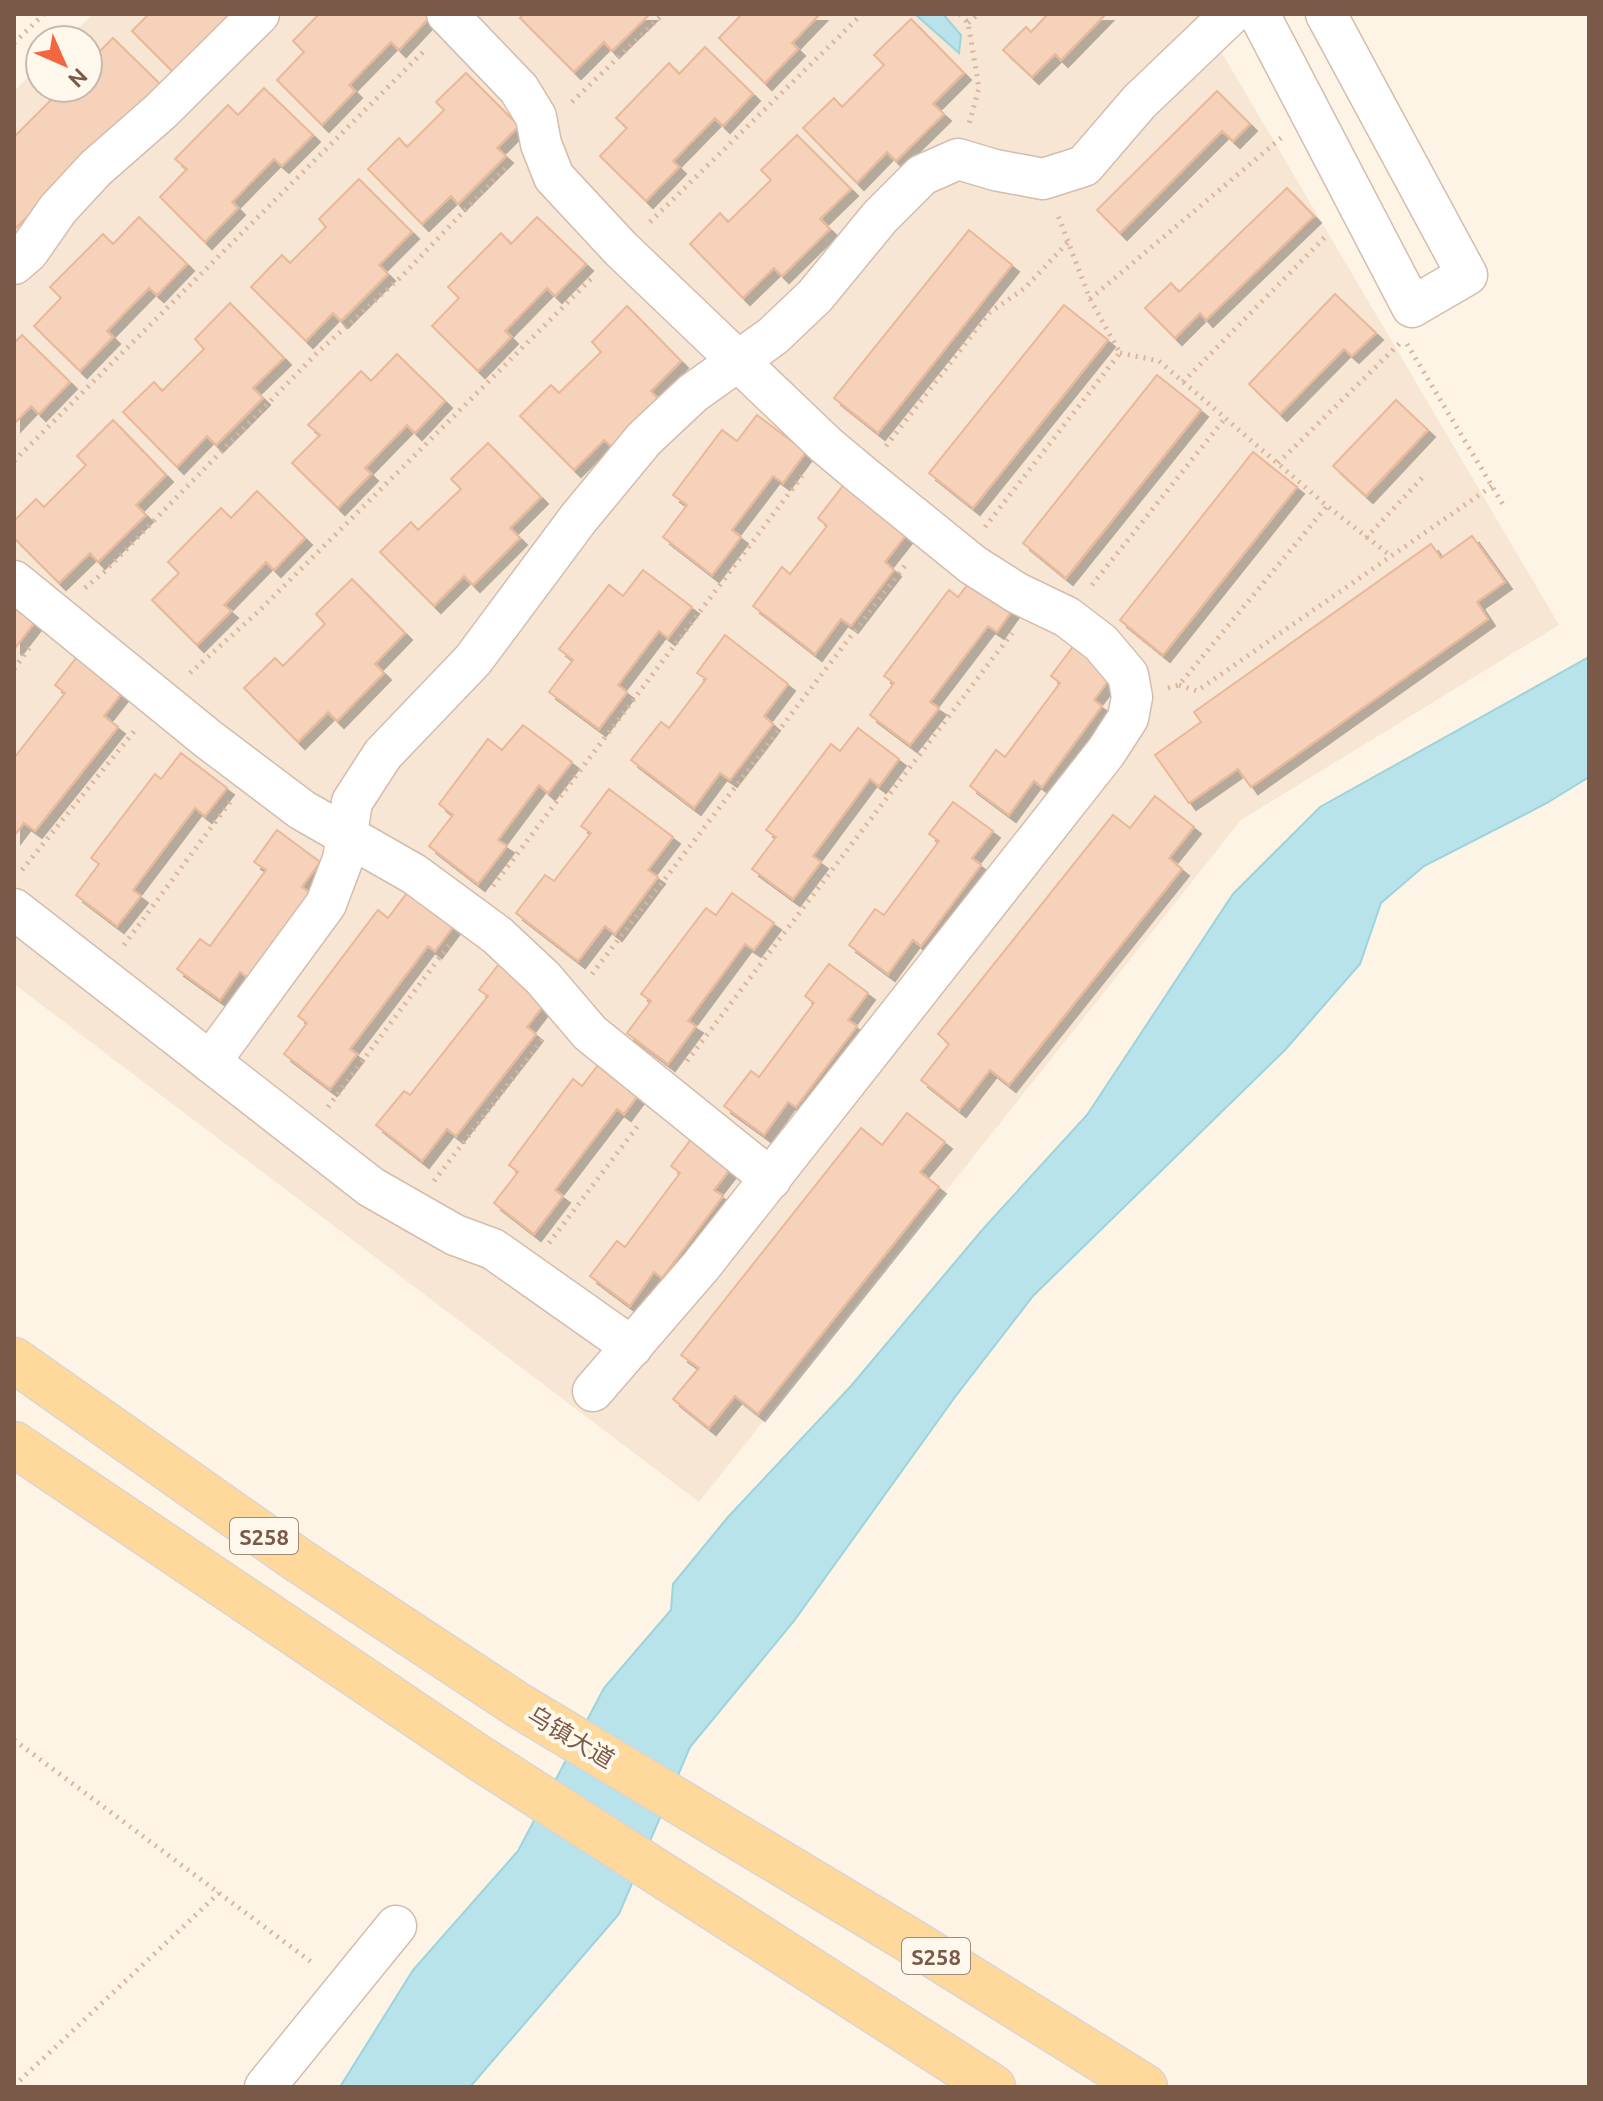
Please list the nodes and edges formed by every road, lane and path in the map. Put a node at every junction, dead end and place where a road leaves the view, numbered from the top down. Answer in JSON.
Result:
{"nodes":[{"id":1,"x":44,"y":14,"type":"edge"},
{"id":2,"x":259,"y":14,"type":"edge"},
{"id":3,"x":663,"y":14,"type":"edge"},
{"id":4,"x":862,"y":14,"type":"edge"},
{"id":5,"x":960,"y":14,"type":"edge"},
{"id":6,"x":978,"y":14,"type":"edge"},
{"id":7,"x":1231,"y":14,"type":"edge"},
{"id":8,"x":1259,"y":14,"type":"edge"},
{"id":9,"x":1326,"y":14,"type":"edge"},
{"id":10,"x":450,"y":18,"type":"edge"},
{"id":11,"x":968,"y":23,"type":"junction"},
{"id":12,"x":14,"y":43,"type":"edge"},
{"id":13,"x":539,"y":133,"type":"junction"},
{"id":14,"x":1285,"y":134,"type":"dead end"},
{"id":15,"x":958,"y":159,"type":"junction"},
{"id":16,"x":1043,"y":179,"type":"junction"},
{"id":17,"x":1336,"y":226,"type":"dead end"},
{"id":18,"x":1068,"y":242,"type":"junction"},
{"id":19,"x":621,"y":249,"type":"junction"},
{"id":20,"x":14,"y":264,"type":"edge"},
{"id":21,"x":1090,"y":299,"type":"junction"},
{"id":22,"x":1408,"y":323,"type":"junction"},
{"id":23,"x":1120,"y":353,"type":"junction"},
{"id":24,"x":738,"y":361,"type":"junction"},
{"id":25,"x":1183,"y":382,"type":"junction"},
{"id":26,"x":1226,"y":417,"type":"junction"},
{"id":27,"x":826,"y":445,"type":"junction"},
{"id":28,"x":14,"y":461,"type":"edge"},
{"id":29,"x":1278,"y":463,"type":"junction"},
{"id":30,"x":863,"y":476,"type":"junction"},
{"id":31,"x":1422,"y":478,"type":"dead end"},
{"id":32,"x":1492,"y":486,"type":"dead end"},
{"id":33,"x":1327,"y":506,"type":"junction"},
{"id":34,"x":932,"y":531,"type":"junction"},
{"id":35,"x":1366,"y":538,"type":"junction"},
{"id":36,"x":962,"y":556,"type":"junction"},
{"id":37,"x":1391,"y":556,"type":"junction"},
{"id":38,"x":14,"y":581,"type":"edge"},
{"id":39,"x":1051,"y":610,"type":"junction"},
{"id":40,"x":55,"y":614,"type":"junction"},
{"id":41,"x":14,"y":669,"type":"edge"},
{"id":42,"x":1179,"y":685,"type":"junction"},
{"id":43,"x":1132,"y":697,"type":"junction"},
{"id":44,"x":160,"y":700,"type":"junction"},
{"id":45,"x":252,"y":772,"type":"junction"},
{"id":46,"x":347,"y":835,"type":"junction"},
{"id":47,"x":14,"y":881,"type":"edge"},
{"id":48,"x":14,"y":909,"type":"edge"},
{"id":49,"x":471,"y":916,"type":"junction"},
{"id":50,"x":102,"y":976,"type":"junction"},
{"id":51,"x":568,"y":1006,"type":"junction"},
{"id":52,"x":210,"y":1062,"type":"junction"},
{"id":53,"x":663,"y":1093,"type":"junction"},
{"id":54,"x":305,"y":1137,"type":"junction"},
{"id":55,"x":771,"y":1179,"type":"junction"},
{"id":56,"x":412,"y":1210,"type":"junction"},
{"id":57,"x":527,"y":1272,"type":"junction"},
{"id":58,"x":632,"y":1347,"type":"junction"},
{"id":59,"x":14,"y":1360,"type":"edge"},
{"id":60,"x":593,"y":1391,"type":"dead end"},
{"id":61,"x":18,"y":1449,"type":"edge"},
{"id":62,"x":14,"y":1740,"type":"edge"},
{"id":63,"x":219,"y":1893,"type":"junction"},
{"id":64,"x":396,"y":1926,"type":"dead end"},
{"id":65,"x":345,"y":1988,"type":"junction"},
{"id":66,"x":14,"y":2086,"type":"edge"},
{"id":67,"x":265,"y":2087,"type":"edge"},
{"id":68,"x":993,"y":2087,"type":"edge"},
{"id":69,"x":1145,"y":2087,"type":"edge"}],
"edges":[{"from":1,"to":12,"type":"path"},
{"from":2,"to":20,"type":"street"},
{"from":3,"to":13,"type":"path"},
{"from":4,"to":19,"type":"path"},
{"from":5,"to":11,"type":"path"},
{"from":6,"to":11,"type":"path"},
{"from":7,"to":16,"type":"street"},
{"from":8,"to":22,"type":"street"},
{"from":9,"to":22,"type":"street"},
{"from":10,"to":13,"type":"street"},
{"from":10,"to":28,"type":"path"},
{"from":11,"to":15,"type":"path"},
{"from":13,"to":19,"type":"street"},
{"from":13,"to":40,"type":"path"},
{"from":14,"to":21,"type":"path"},
{"from":15,"to":16,"type":"street"},
{"from":15,"to":24,"type":"street"},
{"from":16,"to":18,"type":"path"},
{"from":17,"to":25,"type":"path"},
{"from":18,"to":21,"type":"path"},
{"from":18,"to":30,"type":"path"},
{"from":19,"to":24,"type":"street"},
{"from":19,"to":44,"type":"path"},
{"from":21,"to":23,"type":"path"},
{"from":22,"to":29,"type":"path"},
{"from":23,"to":25,"type":"path"},
{"from":23,"to":36,"type":"path"},
{"from":24,"to":27,"type":"street"},
{"from":24,"to":46,"type":"street"},
{"from":25,"to":26,"type":"path"},
{"from":26,"to":29,"type":"path"},
{"from":26,"to":39,"type":"path"},
{"from":27,"to":30,"type":"street"},
{"from":27,"to":49,"type":"path"},
{"from":29,"to":33,"type":"path"},
{"from":30,"to":34,"type":"street"},
{"from":31,"to":35,"type":"path"},
{"from":32,"to":37,"type":"path"},
{"from":33,"to":35,"type":"path"},
{"from":33,"to":42,"type":"path"},
{"from":34,"to":36,"type":"street"},
{"from":34,"to":51,"type":"path"},
{"from":35,"to":37,"type":"path"},
{"from":36,"to":39,"type":"street"},
{"from":37,"to":42,"type":"path"},
{"from":38,"to":40,"type":"street"},
{"from":39,"to":43,"type":"street"},
{"from":39,"to":53,"type":"path"},
{"from":40,"to":41,"type":"path"},
{"from":40,"to":44,"type":"street"},
{"from":42,"to":43,"type":"path"},
{"from":43,"to":55,"type":"street"},
{"from":44,"to":45,"type":"street"},
{"from":44,"to":47,"type":"path"},
{"from":45,"to":46,"type":"street"},
{"from":45,"to":50,"type":"path"},
{"from":46,"to":49,"type":"street"},
{"from":46,"to":52,"type":"street"},
{"from":48,"to":50,"type":"street"},
{"from":49,"to":51,"type":"street"},
{"from":49,"to":54,"type":"path"},
{"from":50,"to":52,"type":"street"},
{"from":51,"to":53,"type":"street"},
{"from":51,"to":56,"type":"path"},
{"from":52,"to":54,"type":"street"},
{"from":53,"to":55,"type":"street"},
{"from":53,"to":57,"type":"path"},
{"from":54,"to":56,"type":"street"},
{"from":55,"to":58,"type":"street"},
{"from":56,"to":57,"type":"street"},
{"from":57,"to":58,"type":"street"},
{"from":58,"to":60,"type":"street"},
{"from":59,"to":69,"type":"main road","name":"乌镇大道","number":"S258"},
{"from":61,"to":68,"type":"main road","number":"S258"},
{"from":62,"to":63,"type":"path"},
{"from":63,"to":65,"type":"path"},
{"from":63,"to":66,"type":"path"},
{"from":64,"to":65,"type":"street"},
{"from":65,"to":67,"type":"street"}]}
